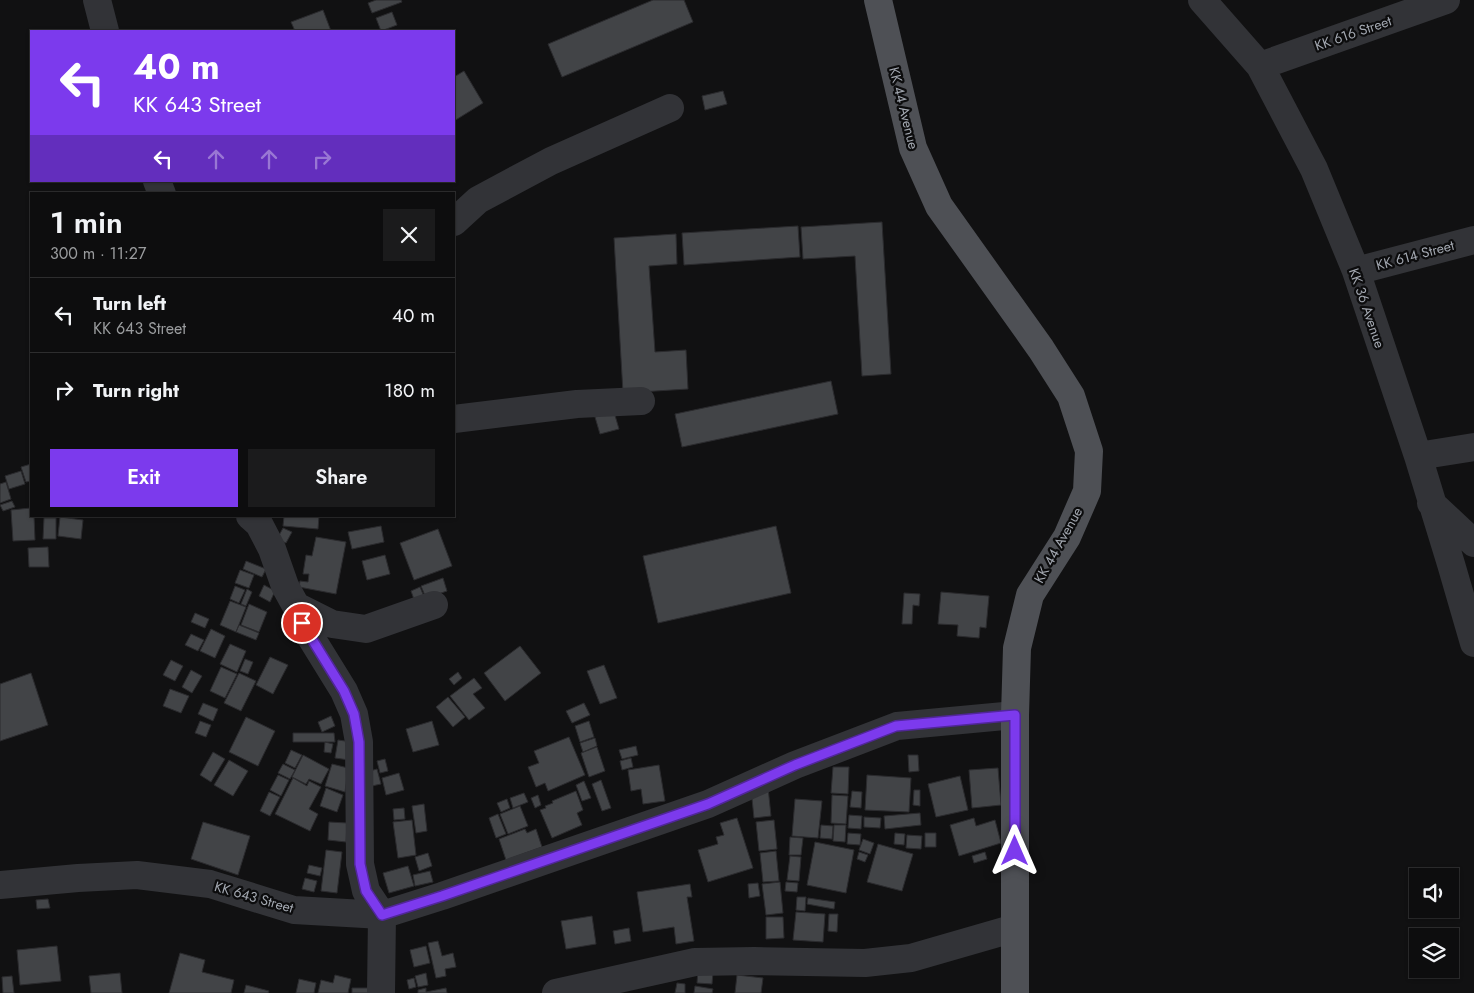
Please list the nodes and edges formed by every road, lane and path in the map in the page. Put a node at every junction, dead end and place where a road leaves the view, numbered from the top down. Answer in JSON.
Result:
{"nodes":[{"id":1,"x":97,"y":0,"type":"edge"},
{"id":2,"x":878,"y":0,"type":"edge"},
{"id":3,"x":1202,"y":0,"type":"edge"},
{"id":4,"x":1446,"y":0,"type":"edge"},
{"id":5,"x":105,"y":30,"type":"edge"},
{"id":6,"x":1260,"y":66,"type":"junction"},
{"id":7,"x":670,"y":108,"type":"dead end"},
{"id":8,"x":455,"y":221,"type":"edge"},
{"id":9,"x":1474,"y":240,"type":"edge"},
{"id":10,"x":1356,"y":271,"type":"junction"},
{"id":11,"x":641,"y":401,"type":"dead end"},
{"id":12,"x":455,"y":419,"type":"edge"},
{"id":13,"x":1474,"y":447,"type":"edge"},
{"id":14,"x":1418,"y":456,"type":"junction"},
{"id":15,"x":1431,"y":503,"type":"junction"},
{"id":16,"x":251,"y":517,"type":"edge"},
{"id":17,"x":1474,"y":543,"type":"edge"},
{"id":18,"x":434,"y":605,"type":"dead end"},
{"id":19,"x":296,"y":606,"type":"junction"},
{"id":20,"x":1474,"y":643,"type":"edge"},
{"id":21,"x":1015,"y":715,"type":"junction"},
{"id":22,"x":0,"y":885,"type":"edge"},
{"id":23,"x":382,"y":915,"type":"junction"},
{"id":24,"x":1015,"y":928,"type":"junction"},
{"id":25,"x":382,"y":993,"type":"edge"},
{"id":26,"x":556,"y":993,"type":"edge"},
{"id":27,"x":1015,"y":993,"type":"edge"}],
"edges":[{"from":1,"to":5,"type":"street"},
{"from":2,"to":21,"type":"main road","name":"KK 44 Avenue"},
{"from":3,"to":6,"type":"street","name":"KK 36 Avenue"},
{"from":4,"to":6,"type":"street","name":"KK 616 Street"},
{"from":6,"to":10,"type":"street","name":"KK 36 Avenue"},
{"from":7,"to":8,"type":"street"},
{"from":9,"to":10,"type":"street","name":"KK 614 Street"},
{"from":10,"to":14,"type":"street","name":"KK 36 Avenue"},
{"from":11,"to":12,"type":"street"},
{"from":13,"to":14,"type":"street"},
{"from":14,"to":15,"type":"street","name":"KK 36 Avenue"},
{"from":15,"to":17,"type":"street"},
{"from":15,"to":20,"type":"street","name":"KK 36 Avenue"},
{"from":16,"to":19,"type":"street"},
{"from":18,"to":19,"type":"street"},
{"from":19,"to":23,"type":"street"},
{"from":21,"to":23,"type":"street","name":"KK 643 Street"},
{"from":21,"to":24,"type":"main road","name":"KK 44 Avenue"},
{"from":22,"to":23,"type":"street","name":"KK 643 Street"},
{"from":23,"to":25,"type":"street"},
{"from":24,"to":26,"type":"street"},
{"from":24,"to":27,"type":"main road","name":"KK 44 Avenue"}]}
